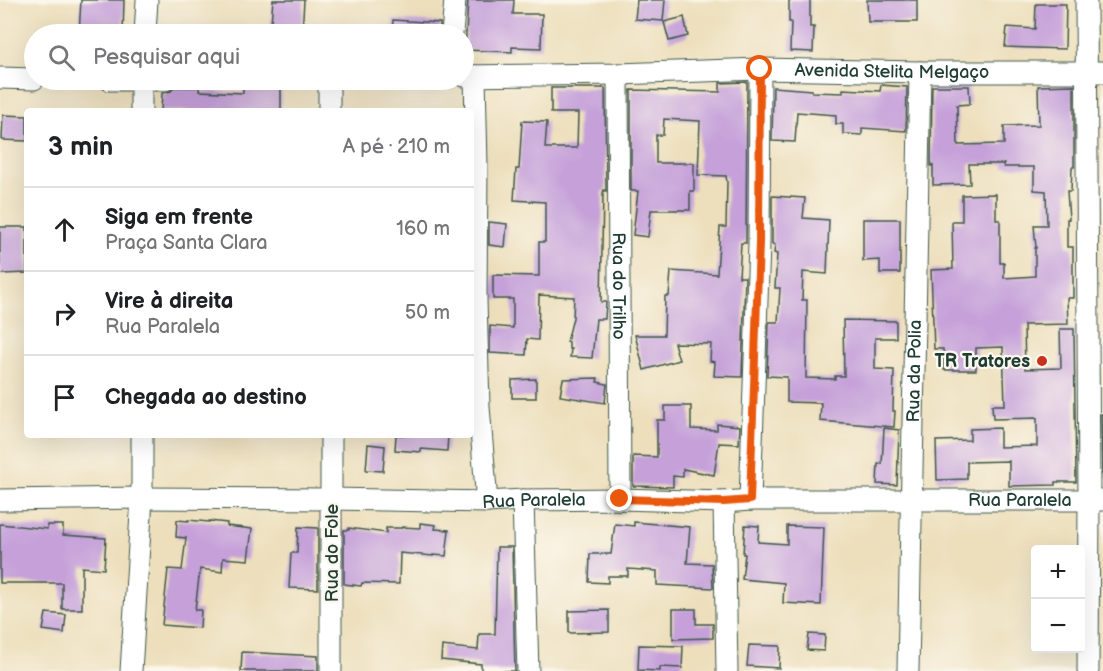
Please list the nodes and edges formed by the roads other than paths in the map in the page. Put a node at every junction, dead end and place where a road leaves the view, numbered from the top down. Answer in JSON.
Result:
{"nodes":[{"id":1,"x":147,"y":0,"type":"edge"},
{"id":2,"x":454,"y":0,"type":"edge"},
{"id":3,"x":1086,"y":0,"type":"edge"},
{"id":4,"x":146,"y":24,"type":"edge"},
{"id":5,"x":453,"y":24,"type":"edge"},
{"id":6,"x":760,"y":69,"type":"junction"},
{"id":7,"x":920,"y":72,"type":"junction"},
{"id":8,"x":1095,"y":72,"type":"edge"},
{"id":9,"x":618,"y":74,"type":"junction"},
{"id":10,"x":474,"y":76,"type":"edge"},
{"id":11,"x":0,"y":78,"type":"edge"},
{"id":12,"x":24,"y":78,"type":"edge"},
{"id":13,"x":141,"y":90,"type":"edge"},
{"id":14,"x":329,"y":90,"type":"edge"},
{"id":15,"x":470,"y":90,"type":"edge"},
{"id":16,"x":141,"y":108,"type":"edge"},
{"id":17,"x":329,"y":108,"type":"edge"},
{"id":18,"x":472,"y":108,"type":"edge"},
{"id":19,"x":474,"y":133,"type":"edge"},
{"id":20,"x":142,"y":438,"type":"edge"},
{"id":21,"x":331,"y":438,"type":"edge"},
{"id":22,"x":142,"y":498,"type":"junction"},
{"id":23,"x":332,"y":499,"type":"junction"},
{"id":24,"x":620,"y":499,"type":"junction"},
{"id":25,"x":0,"y":500,"type":"edge"},
{"id":26,"x":523,"y":500,"type":"junction"},
{"id":27,"x":750,"y":500,"type":"junction"},
{"id":28,"x":910,"y":500,"type":"junction"},
{"id":29,"x":1096,"y":500,"type":"edge"},
{"id":30,"x":487,"y":502,"type":"junction"},
{"id":31,"x":724,"y":502,"type":"junction"},
{"id":32,"x":131,"y":671,"type":"edge"},
{"id":33,"x":331,"y":671,"type":"edge"},
{"id":34,"x":528,"y":671,"type":"edge"},
{"id":35,"x":727,"y":671,"type":"edge"},
{"id":36,"x":908,"y":671,"type":"edge"},
{"id":37,"x":1088,"y":671,"type":"edge"}],
"edges":[{"from":1,"to":4,"type":"street"},
{"from":2,"to":5,"type":"street"},
{"from":3,"to":8,"type":"street"},
{"from":6,"to":7,"type":"street","name":"Avenida Stelita Melgaço"},
{"from":6,"to":9,"type":"street","name":"Avenida Stelita Melgaço"},
{"from":6,"to":27,"type":"street"},
{"from":7,"to":8,"type":"street","name":"Avenida Stelita Melgaço"},
{"from":7,"to":28,"type":"street","name":"Rua da Polia"},
{"from":8,"to":29,"type":"street"},
{"from":9,"to":10,"type":"street","name":"Avenida Stelita Melgaço"},
{"from":9,"to":24,"type":"street","name":"Rua do Trilho"},
{"from":11,"to":12,"type":"street"},
{"from":13,"to":16,"type":"street"},
{"from":14,"to":17,"type":"street"},
{"from":15,"to":18,"type":"street"},
{"from":19,"to":30,"type":"street"},
{"from":20,"to":22,"type":"street"},
{"from":21,"to":23,"type":"street","name":"Rua do Fole"},
{"from":22,"to":23,"type":"street","name":"Rua Paralela"},
{"from":22,"to":25,"type":"street","name":"Rua Paralela"},
{"from":22,"to":32,"type":"street"},
{"from":23,"to":30,"type":"street","name":"Rua Paralela"},
{"from":23,"to":33,"type":"street","name":"Rua do Fole"},
{"from":24,"to":26,"type":"street","name":"Rua Paralela"},
{"from":24,"to":31,"type":"street","name":"Rua Paralela"},
{"from":26,"to":30,"type":"street","name":"Rua Paralela"},
{"from":26,"to":34,"type":"street"},
{"from":27,"to":28,"type":"street","name":"Rua Paralela"},
{"from":27,"to":31,"type":"street","name":"Rua Paralela"},
{"from":28,"to":29,"type":"street","name":"Rua Paralela"},
{"from":28,"to":36,"type":"street","name":"Rua da Polia"},
{"from":29,"to":37,"type":"street"},
{"from":31,"to":35,"type":"street"}]}
